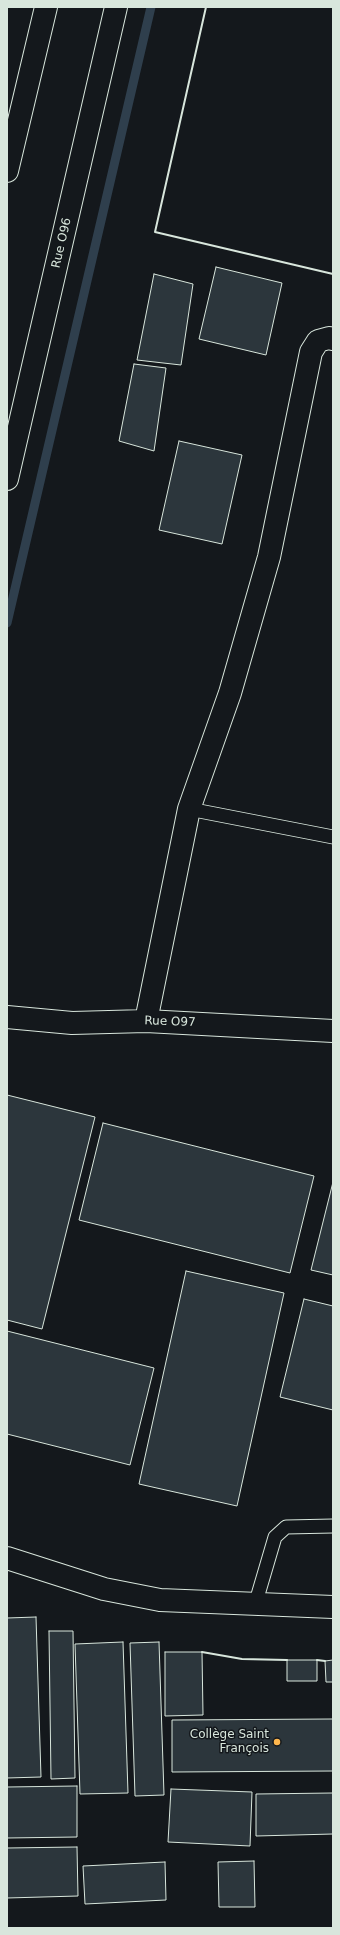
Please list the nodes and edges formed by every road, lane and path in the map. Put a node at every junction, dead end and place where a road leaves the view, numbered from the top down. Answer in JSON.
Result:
{"nodes":[{"id":1,"x":46,"y":7,"type":"edge"},
{"id":2,"x":116,"y":7,"type":"edge"},
{"id":3,"x":7,"y":171,"type":"edge"},
{"id":4,"x":333,"y":339,"type":"edge"},
{"id":5,"x":7,"y":479,"type":"edge"},
{"id":6,"x":189,"y":809,"type":"junction"},
{"id":7,"x":333,"y":837,"type":"edge"},
{"id":8,"x":7,"y":1016,"type":"edge"},
{"id":9,"x":146,"y":1021,"type":"junction"},
{"id":10,"x":333,"y":1030,"type":"edge"},
{"id":11,"x":333,"y":1526,"type":"edge"},
{"id":12,"x":7,"y":1558,"type":"edge"},
{"id":13,"x":255,"y":1605,"type":"junction"},
{"id":14,"x":333,"y":1607,"type":"edge"}],
"edges":[{"from":1,"to":3,"type":"street"},
{"from":2,"to":5,"type":"street","name":"Rue O96"},
{"from":4,"to":6,"type":"street"},
{"from":6,"to":7,"type":"lane"},
{"from":6,"to":9,"type":"street"},
{"from":8,"to":9,"type":"street","name":"Rue O97"},
{"from":9,"to":10,"type":"street","name":"Rue O97"},
{"from":11,"to":13,"type":"lane"},
{"from":12,"to":13,"type":"street"},
{"from":13,"to":14,"type":"street"}]}
